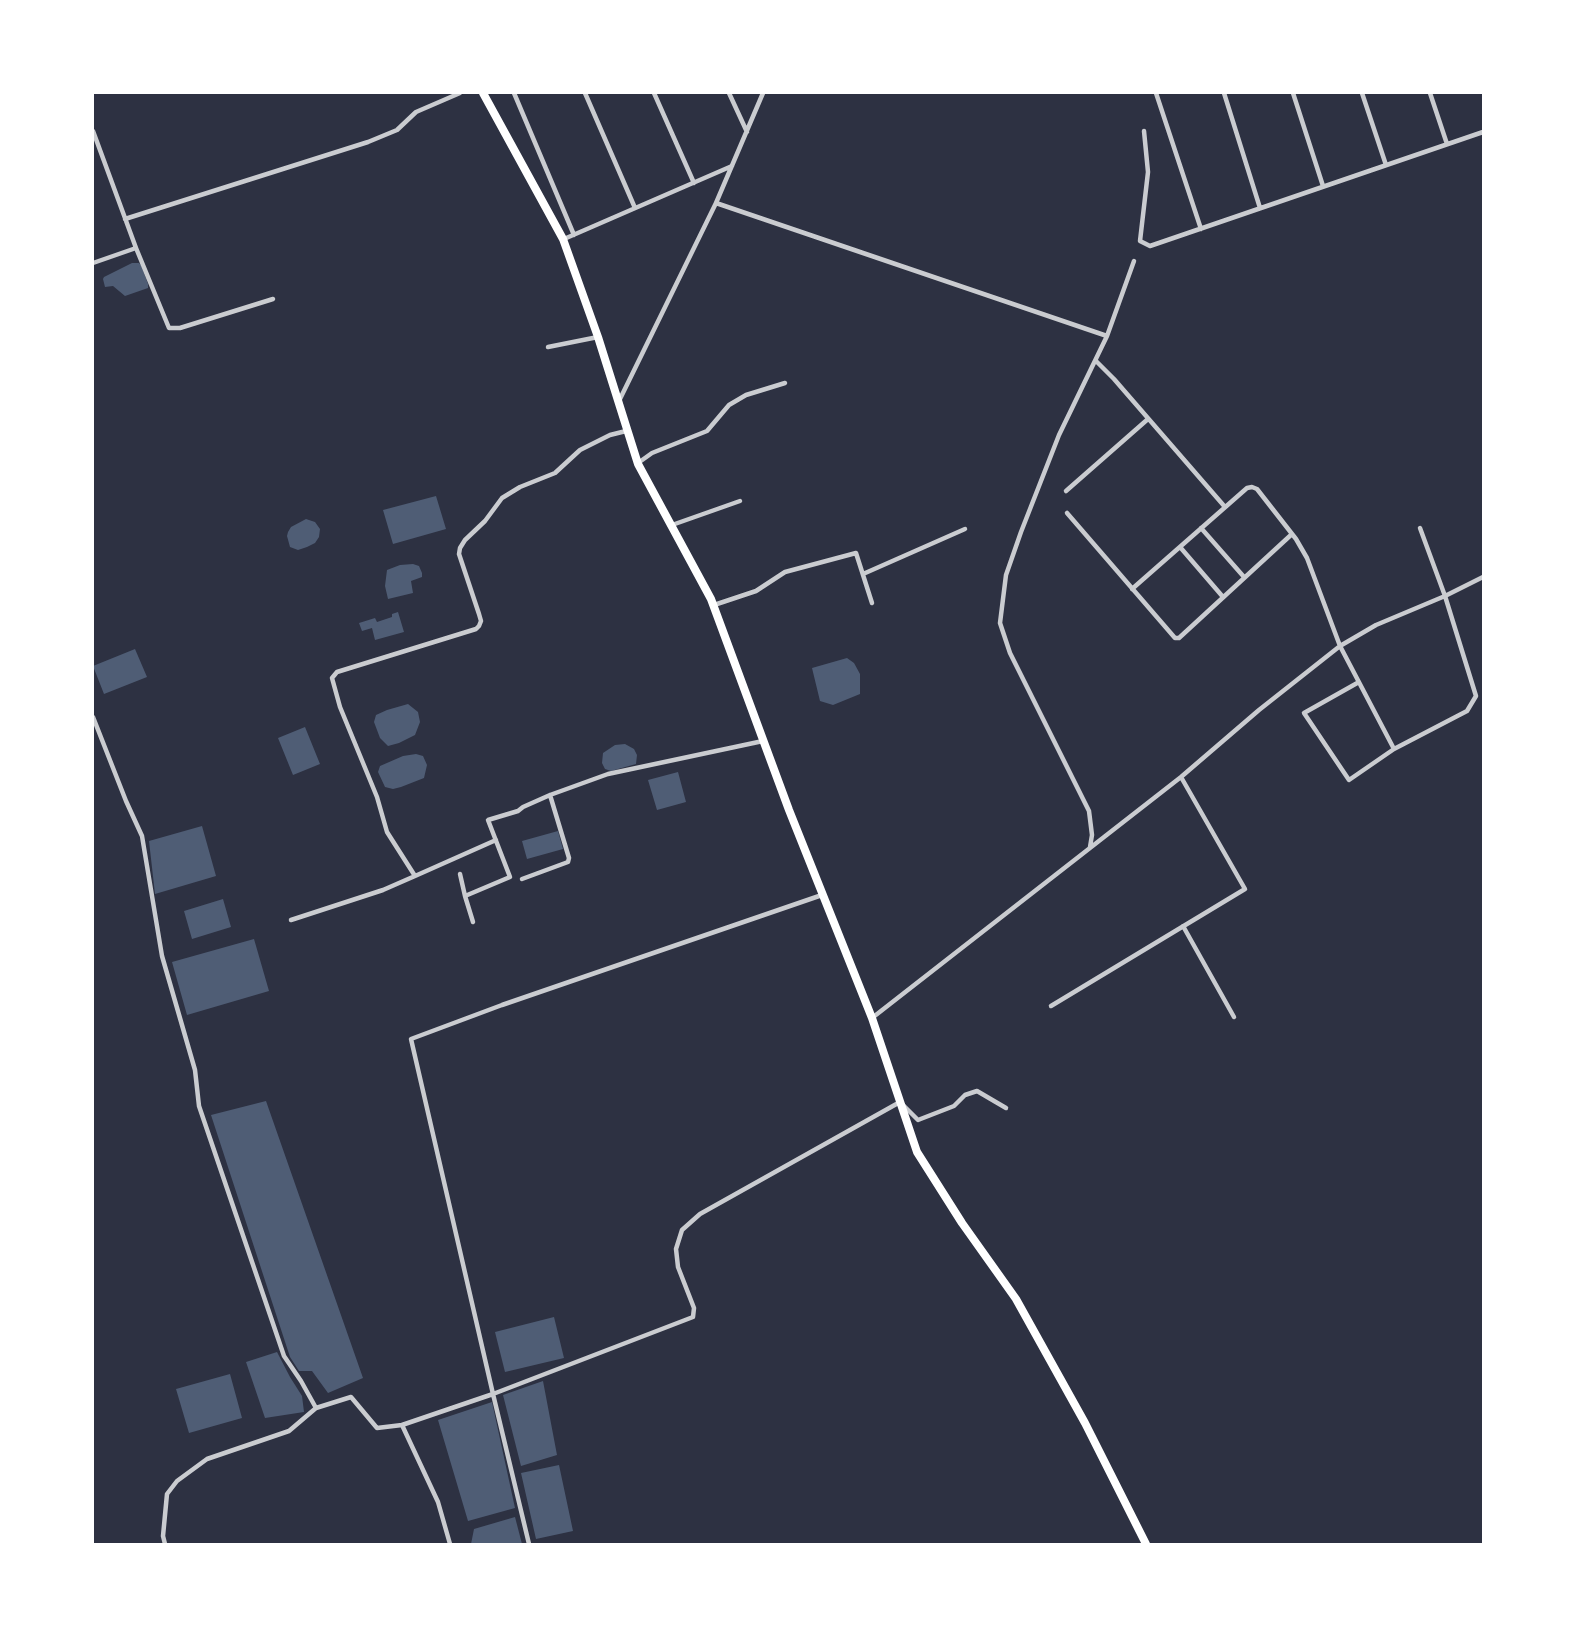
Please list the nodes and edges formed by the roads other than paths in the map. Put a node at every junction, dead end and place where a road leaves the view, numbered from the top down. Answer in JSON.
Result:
{"nodes":[{"id":1,"x":460,"y":93,"type":"edge"},
{"id":2,"x":483,"y":93,"type":"edge"},
{"id":3,"x":514,"y":93,"type":"edge"},
{"id":4,"x":584,"y":93,"type":"edge"},
{"id":5,"x":654,"y":93,"type":"edge"},
{"id":6,"x":729,"y":93,"type":"edge"},
{"id":7,"x":763,"y":93,"type":"edge"},
{"id":8,"x":1156,"y":93,"type":"edge"},
{"id":9,"x":1224,"y":93,"type":"edge"},
{"id":10,"x":1293,"y":93,"type":"edge"},
{"id":11,"x":1362,"y":93,"type":"edge"},
{"id":12,"x":1430,"y":93,"type":"edge"},
{"id":13,"x":93,"y":131,"type":"edge"},
{"id":14,"x":1144,"y":131,"type":"dead end"},
{"id":15,"x":747,"y":132,"type":"junction"},
{"id":16,"x":1483,"y":132,"type":"edge"},
{"id":17,"x":1447,"y":144,"type":"junction"},
{"id":18,"x":1386,"y":165,"type":"junction"},
{"id":19,"x":732,"y":166,"type":"junction"},
{"id":20,"x":694,"y":183,"type":"junction"},
{"id":21,"x":1323,"y":187,"type":"junction"},
{"id":22,"x":716,"y":203,"type":"junction"},
{"id":23,"x":635,"y":208,"type":"junction"},
{"id":24,"x":1260,"y":208,"type":"junction"},
{"id":25,"x":125,"y":219,"type":"junction"},
{"id":26,"x":1201,"y":229,"type":"junction"},
{"id":27,"x":574,"y":235,"type":"junction"},
{"id":28,"x":563,"y":239,"type":"junction"},
{"id":29,"x":136,"y":248,"type":"junction"},
{"id":30,"x":1133,"y":261,"type":"dead end"},
{"id":31,"x":93,"y":263,"type":"edge"},
{"id":32,"x":272,"y":299,"type":"dead end"},
{"id":33,"x":598,"y":337,"type":"junction"},
{"id":34,"x":1107,"y":337,"type":"junction"},
{"id":35,"x":548,"y":346,"type":"dead end"},
{"id":36,"x":1096,"y":361,"type":"junction"},
{"id":37,"x":785,"y":383,"type":"dead end"},
{"id":38,"x":618,"y":402,"type":"junction"},
{"id":39,"x":1147,"y":419,"type":"junction"},
{"id":40,"x":626,"y":431,"type":"junction"},
{"id":41,"x":638,"y":464,"type":"junction"},
{"id":42,"x":1066,"y":491,"type":"dead end"},
{"id":43,"x":740,"y":501,"type":"dead end"},
{"id":44,"x":1225,"y":507,"type":"junction"},
{"id":45,"x":1067,"y":513,"type":"dead end"},
{"id":46,"x":672,"y":526,"type":"junction"},
{"id":47,"x":1201,"y":528,"type":"junction"},
{"id":48,"x":1420,"y":528,"type":"dead end"},
{"id":49,"x":965,"y":529,"type":"dead end"},
{"id":50,"x":1292,"y":534,"type":"junction"},
{"id":51,"x":1180,"y":547,"type":"junction"},
{"id":52,"x":863,"y":574,"type":"junction"},
{"id":53,"x":1483,"y":577,"type":"edge"},
{"id":54,"x":1244,"y":578,"type":"junction"},
{"id":55,"x":1132,"y":589,"type":"junction"},
{"id":56,"x":1445,"y":596,"type":"junction"},
{"id":57,"x":1223,"y":597,"type":"junction"},
{"id":58,"x":872,"y":603,"type":"dead end"},
{"id":59,"x":713,"y":605,"type":"junction"},
{"id":60,"x":1340,"y":646,"type":"junction"},
{"id":61,"x":1359,"y":682,"type":"junction"},
{"id":62,"x":93,"y":717,"type":"edge"},
{"id":63,"x":764,"y":741,"type":"junction"},
{"id":64,"x":1394,"y":749,"type":"junction"},
{"id":65,"x":1181,"y":777,"type":"junction"},
{"id":66,"x":550,"y":795,"type":"junction"},
{"id":67,"x":496,"y":840,"type":"junction"},
{"id":68,"x":1090,"y":848,"type":"junction"},
{"id":69,"x":460,"y":874,"type":"dead end"},
{"id":70,"x":415,"y":876,"type":"junction"},
{"id":71,"x":522,"y":879,"type":"dead end"},
{"id":72,"x":823,"y":895,"type":"junction"},
{"id":73,"x":465,"y":896,"type":"junction"},
{"id":74,"x":291,"y":920,"type":"dead end"},
{"id":75,"x":473,"y":922,"type":"dead end"},
{"id":76,"x":1183,"y":926,"type":"junction"},
{"id":77,"x":1051,"y":1006,"type":"dead end"},
{"id":78,"x":1234,"y":1017,"type":"dead end"},
{"id":79,"x":872,"y":1018,"type":"junction"},
{"id":80,"x":900,"y":1102,"type":"junction"},
{"id":81,"x":1006,"y":1108,"type":"dead end"},
{"id":82,"x":494,"y":1394,"type":"junction"},
{"id":83,"x":316,"y":1408,"type":"junction"},
{"id":84,"x":402,"y":1425,"type":"junction"},
{"id":85,"x":165,"y":1544,"type":"edge"},
{"id":86,"x":450,"y":1544,"type":"edge"},
{"id":87,"x":529,"y":1544,"type":"edge"},
{"id":88,"x":1146,"y":1544,"type":"edge"}],
"edges":[{"from":1,"to":25,"type":"street"},
{"from":2,"to":28,"type":"main road"},
{"from":3,"to":27,"type":"street"},
{"from":4,"to":23,"type":"street"},
{"from":5,"to":20,"type":"street"},
{"from":6,"to":15,"type":"street"},
{"from":7,"to":15,"type":"street"},
{"from":8,"to":26,"type":"street"},
{"from":9,"to":24,"type":"street"},
{"from":10,"to":21,"type":"street"},
{"from":11,"to":18,"type":"street"},
{"from":12,"to":17,"type":"street"},
{"from":13,"to":25,"type":"street"},
{"from":14,"to":26,"type":"street"},
{"from":15,"to":19,"type":"street"},
{"from":16,"to":17,"type":"street"},
{"from":17,"to":18,"type":"street"},
{"from":18,"to":21,"type":"street"},
{"from":19,"to":20,"type":"street"},
{"from":19,"to":22,"type":"street"},
{"from":20,"to":23,"type":"street"},
{"from":21,"to":24,"type":"street"},
{"from":22,"to":34,"type":"street"},
{"from":22,"to":38,"type":"street"},
{"from":23,"to":27,"type":"street"},
{"from":24,"to":26,"type":"street"},
{"from":25,"to":29,"type":"street"},
{"from":27,"to":28,"type":"street"},
{"from":28,"to":33,"type":"main road"},
{"from":29,"to":31,"type":"street"},
{"from":29,"to":32,"type":"street"},
{"from":30,"to":34,"type":"street"},
{"from":33,"to":35,"type":"street"},
{"from":33,"to":38,"type":"main road"},
{"from":34,"to":36,"type":"street"},
{"from":36,"to":39,"type":"street"},
{"from":36,"to":68,"type":"street"},
{"from":37,"to":41,"type":"street"},
{"from":38,"to":40,"type":"main road"},
{"from":39,"to":42,"type":"street"},
{"from":39,"to":44,"type":"street"},
{"from":40,"to":41,"type":"main road"},
{"from":40,"to":70,"type":"street"},
{"from":41,"to":46,"type":"main road"},
{"from":43,"to":46,"type":"street"},
{"from":44,"to":47,"type":"street"},
{"from":44,"to":50,"type":"street"},
{"from":45,"to":55,"type":"street"},
{"from":46,"to":59,"type":"main road"},
{"from":47,"to":51,"type":"street"},
{"from":47,"to":54,"type":"street"},
{"from":48,"to":56,"type":"street"},
{"from":49,"to":52,"type":"street"},
{"from":50,"to":54,"type":"street"},
{"from":50,"to":60,"type":"street"},
{"from":51,"to":55,"type":"street"},
{"from":51,"to":57,"type":"street"},
{"from":52,"to":58,"type":"street"},
{"from":52,"to":59,"type":"street"},
{"from":53,"to":56,"type":"street"},
{"from":54,"to":57,"type":"street"},
{"from":55,"to":57,"type":"street"},
{"from":56,"to":60,"type":"street"},
{"from":56,"to":64,"type":"street"},
{"from":59,"to":63,"type":"main road"},
{"from":60,"to":61,"type":"street"},
{"from":60,"to":65,"type":"street"},
{"from":61,"to":64,"type":"street"},
{"from":61,"to":64,"type":"street"},
{"from":62,"to":83,"type":"street"},
{"from":63,"to":66,"type":"street"},
{"from":63,"to":72,"type":"main road"},
{"from":65,"to":68,"type":"street"},
{"from":65,"to":76,"type":"street"},
{"from":66,"to":67,"type":"street"},
{"from":66,"to":71,"type":"street"},
{"from":67,"to":70,"type":"street"},
{"from":67,"to":73,"type":"street"},
{"from":68,"to":79,"type":"street"},
{"from":69,"to":73,"type":"street"},
{"from":70,"to":74,"type":"street"},
{"from":72,"to":79,"type":"main road"},
{"from":72,"to":82,"type":"street"},
{"from":73,"to":75,"type":"street"},
{"from":76,"to":77,"type":"street"},
{"from":76,"to":78,"type":"street"},
{"from":79,"to":80,"type":"main road"},
{"from":80,"to":81,"type":"street"},
{"from":80,"to":82,"type":"street"},
{"from":80,"to":88,"type":"main road"},
{"from":82,"to":84,"type":"street"},
{"from":82,"to":87,"type":"street"},
{"from":83,"to":84,"type":"street"},
{"from":83,"to":85,"type":"street"},
{"from":84,"to":86,"type":"street"}]}
